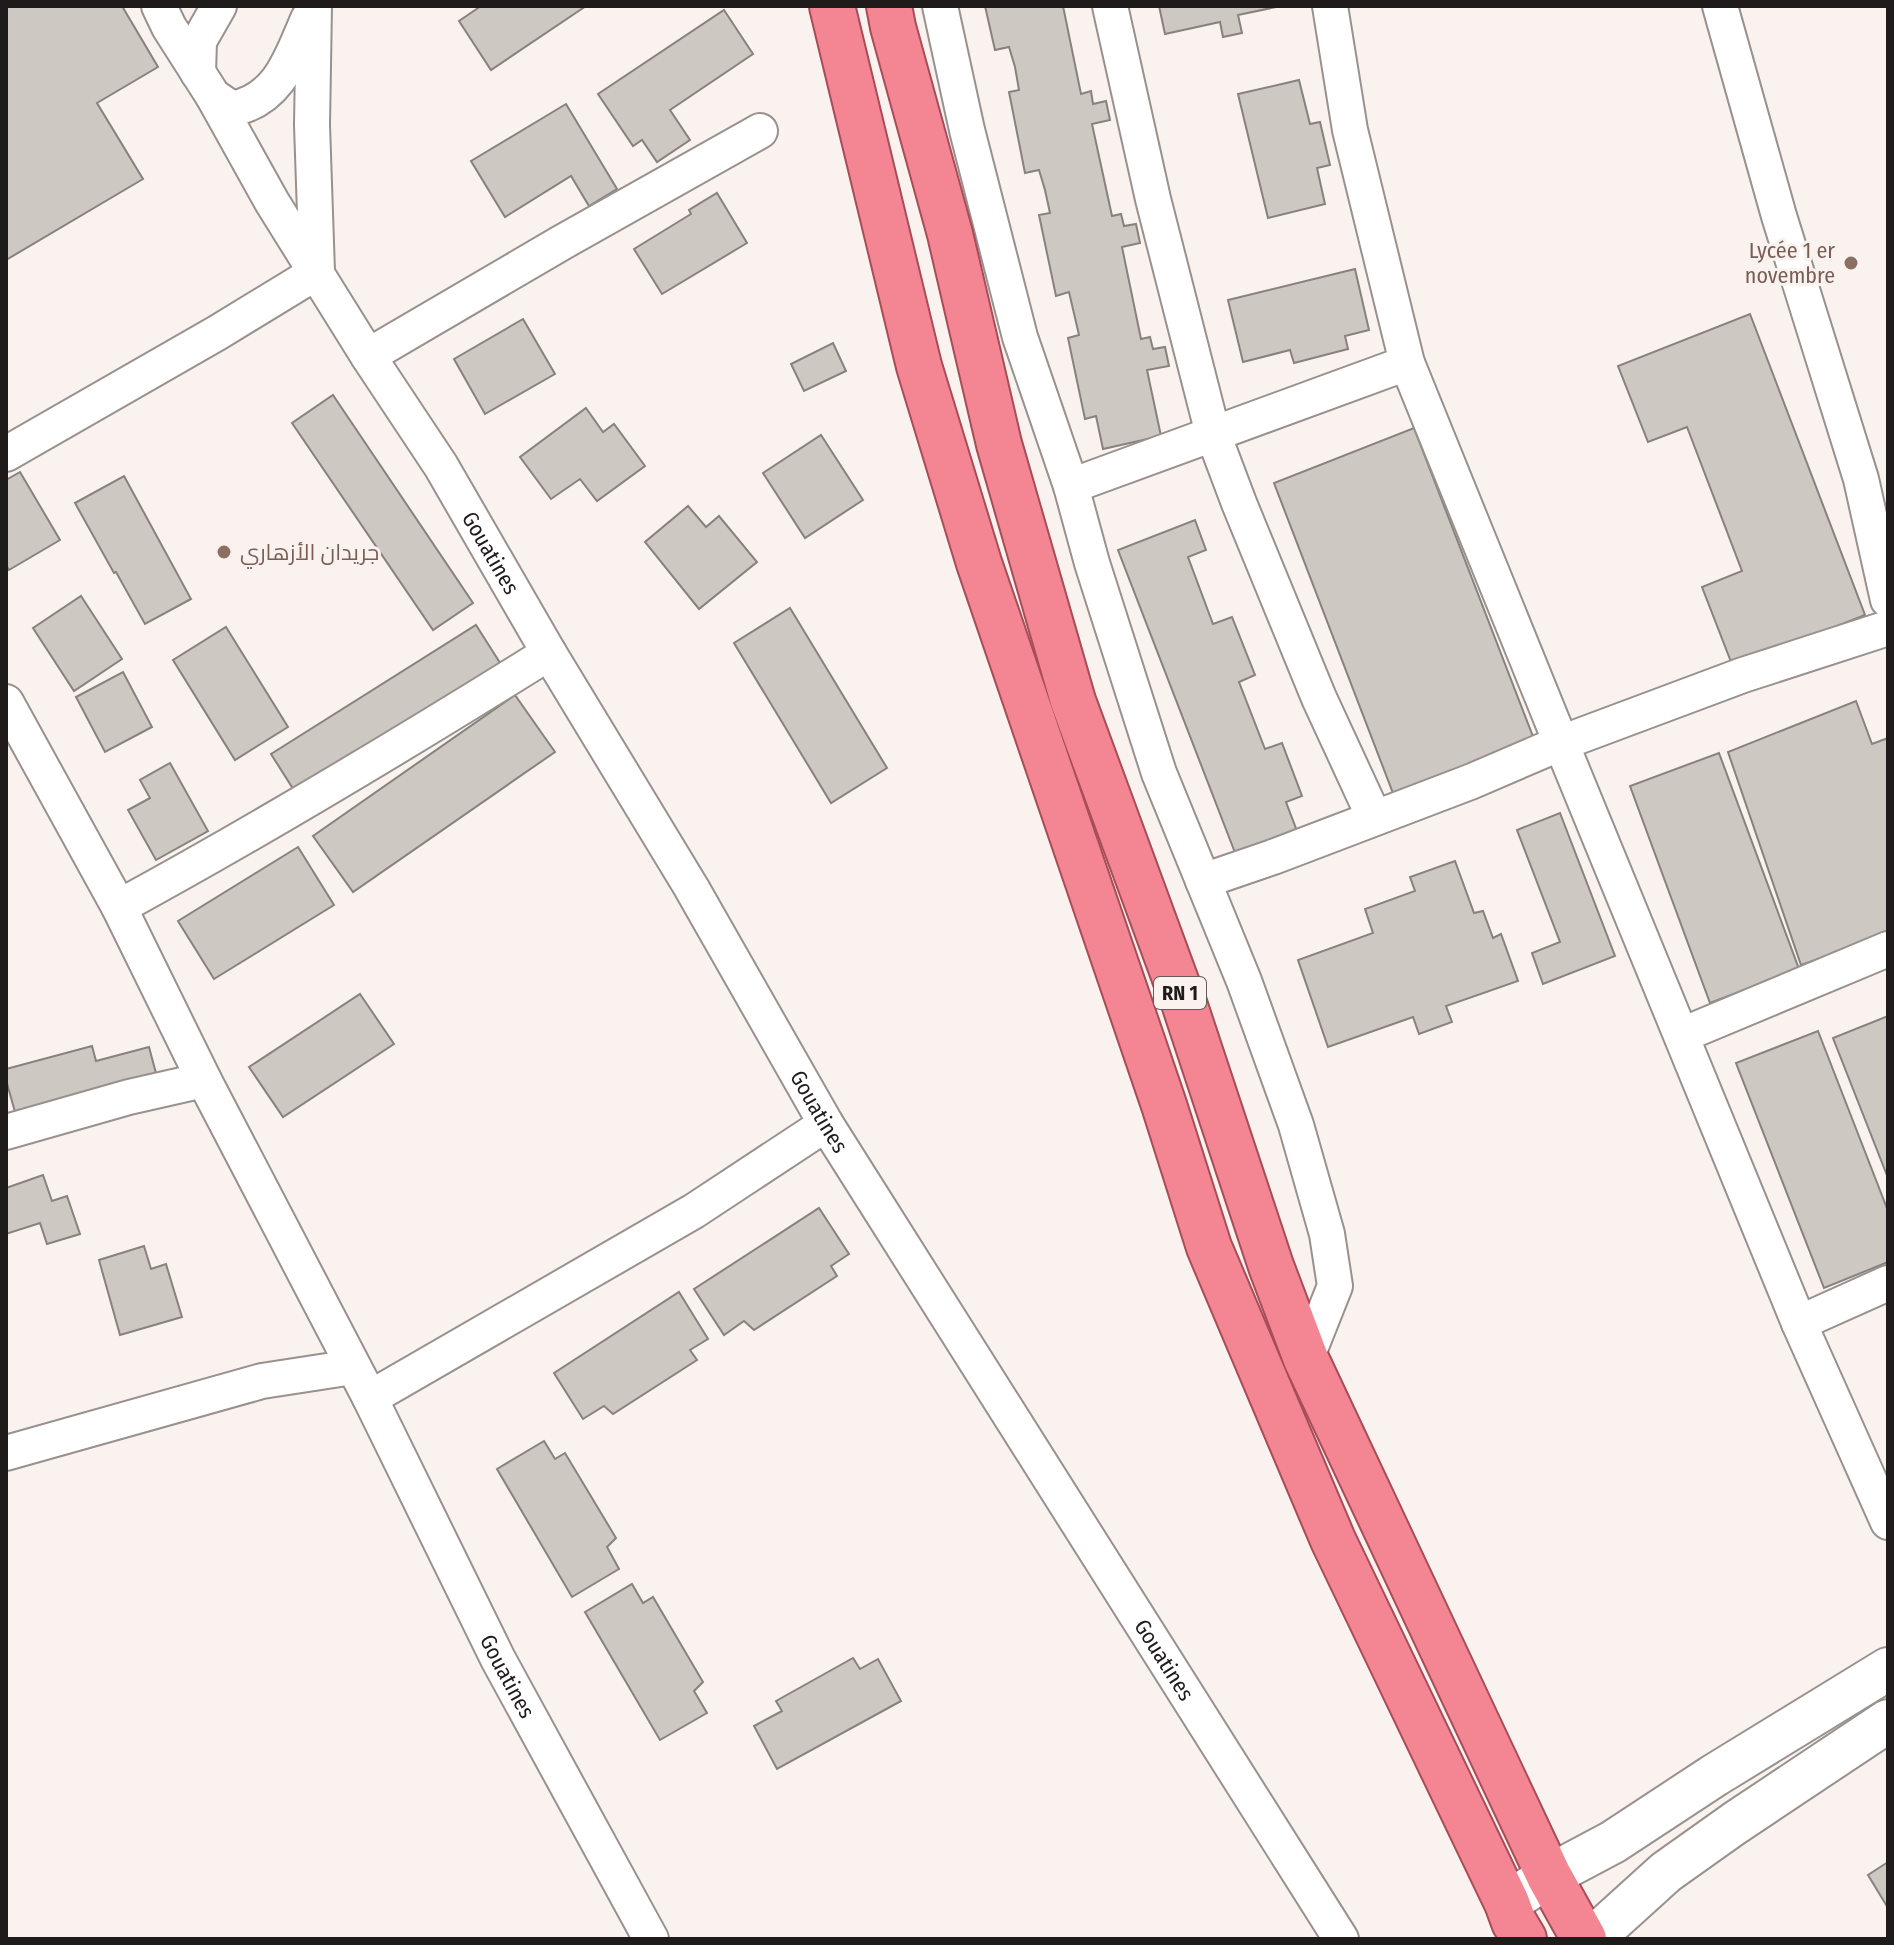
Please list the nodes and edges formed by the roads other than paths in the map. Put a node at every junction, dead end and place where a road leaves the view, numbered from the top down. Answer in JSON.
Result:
{"nodes":[{"id":1,"x":159,"y":6,"type":"edge"},
{"id":2,"x":219,"y":6,"type":"edge"},
{"id":3,"x":314,"y":6,"type":"edge"},
{"id":4,"x":832,"y":6,"type":"edge"},
{"id":5,"x":889,"y":6,"type":"edge"},
{"id":6,"x":940,"y":6,"type":"edge"},
{"id":7,"x":1110,"y":6,"type":"edge"},
{"id":8,"x":1330,"y":6,"type":"edge"},
{"id":9,"x":1720,"y":6,"type":"edge"},
{"id":10,"x":206,"y":85,"type":"junction"},
{"id":11,"x":760,"y":131,"type":"dead end"},
{"id":12,"x":317,"y":272,"type":"junction"},
{"id":13,"x":368,"y":356,"type":"junction"},
{"id":14,"x":1407,"y":363,"type":"junction"},
{"id":15,"x":1213,"y":434,"type":"junction"},
{"id":16,"x":6,"y":454,"type":"edge"},
{"id":17,"x":1071,"y":486,"type":"junction"},
{"id":18,"x":1888,"y":600,"type":"edge"},
{"id":19,"x":1888,"y":628,"type":"edge"},
{"id":20,"x":549,"y":653,"type":"junction"},
{"id":21,"x":6,"y":702,"type":"edge"},
{"id":22,"x":1561,"y":743,"type":"junction"},
{"id":23,"x":1374,"y":817,"type":"junction"},
{"id":24,"x":1203,"y":881,"type":"junction"},
{"id":25,"x":119,"y":907,"type":"junction"},
{"id":26,"x":1888,"y":949,"type":"edge"},
{"id":27,"x":1682,"y":1035,"type":"junction"},
{"id":28,"x":204,"y":1080,"type":"junction"},
{"id":29,"x":826,"y":1124,"type":"junction"},
{"id":30,"x":6,"y":1132,"type":"edge"},
{"id":31,"x":1888,"y":1283,"type":"edge"},
{"id":32,"x":1799,"y":1323,"type":"junction"},
{"id":33,"x":1306,"y":1359,"type":"junction"},
{"id":34,"x":353,"y":1367,"type":"junction"},
{"id":35,"x":370,"y":1398,"type":"junction"},
{"id":36,"x":6,"y":1453,"type":"edge"},
{"id":37,"x":1888,"y":1522,"type":"edge"},
{"id":38,"x":1888,"y":1669,"type":"edge"},
{"id":39,"x":1888,"y":1721,"type":"edge"},
{"id":40,"x":1549,"y":1876,"type":"junction"},
{"id":41,"x":1516,"y":1921,"type":"edge"},
{"id":42,"x":651,"y":1939,"type":"edge"},
{"id":43,"x":1341,"y":1939,"type":"edge"},
{"id":44,"x":1584,"y":1939,"type":"edge"},
{"id":45,"x":1592,"y":1939,"type":"edge"}],
"edges":[{"from":1,"to":10,"type":"street","name":"Gouatines"},
{"from":2,"to":10,"type":"street"},
{"from":3,"to":10,"type":"street"},
{"from":3,"to":12,"type":"street"},
{"from":4,"to":41,"type":"highway","number":"RN 1"},
{"from":5,"to":33,"type":"highway","number":"RN 1"},
{"from":6,"to":17,"type":"street"},
{"from":7,"to":15,"type":"street"},
{"from":8,"to":14,"type":"street"},
{"from":9,"to":18,"type":"street"},
{"from":10,"to":12,"type":"street","name":"Gouatines"},
{"from":11,"to":13,"type":"street"},
{"from":12,"to":13,"type":"street","name":"Gouatines"},
{"from":12,"to":16,"type":"street"},
{"from":13,"to":20,"type":"street","name":"Gouatines"},
{"from":14,"to":15,"type":"street"},
{"from":14,"to":22,"type":"street"},
{"from":15,"to":17,"type":"street"},
{"from":15,"to":23,"type":"street"},
{"from":17,"to":24,"type":"street"},
{"from":19,"to":22,"type":"street"},
{"from":20,"to":25,"type":"street"},
{"from":20,"to":29,"type":"street","name":"Gouatines"},
{"from":21,"to":25,"type":"street","name":"Gouatines"},
{"from":22,"to":23,"type":"street"},
{"from":22,"to":27,"type":"street"},
{"from":23,"to":24,"type":"street"},
{"from":24,"to":33,"type":"street"},
{"from":25,"to":28,"type":"street","name":"Gouatines"},
{"from":26,"to":27,"type":"street"},
{"from":27,"to":32,"type":"street"},
{"from":28,"to":30,"type":"street"},
{"from":28,"to":34,"type":"street","name":"Gouatines"},
{"from":29,"to":35,"type":"street"},
{"from":29,"to":43,"type":"street","name":"Gouatines"},
{"from":31,"to":32,"type":"street"},
{"from":32,"to":37,"type":"street"},
{"from":33,"to":40,"type":"highway","number":"RN 1"},
{"from":34,"to":35,"type":"street","name":"Gouatines"},
{"from":34,"to":36,"type":"street"},
{"from":35,"to":42,"type":"street","name":"Gouatines"},
{"from":38,"to":40,"type":"street"},
{"from":39,"to":45,"type":"street"},
{"from":40,"to":41,"type":"street"},
{"from":40,"to":44,"type":"highway","number":"RN 1"}]}
